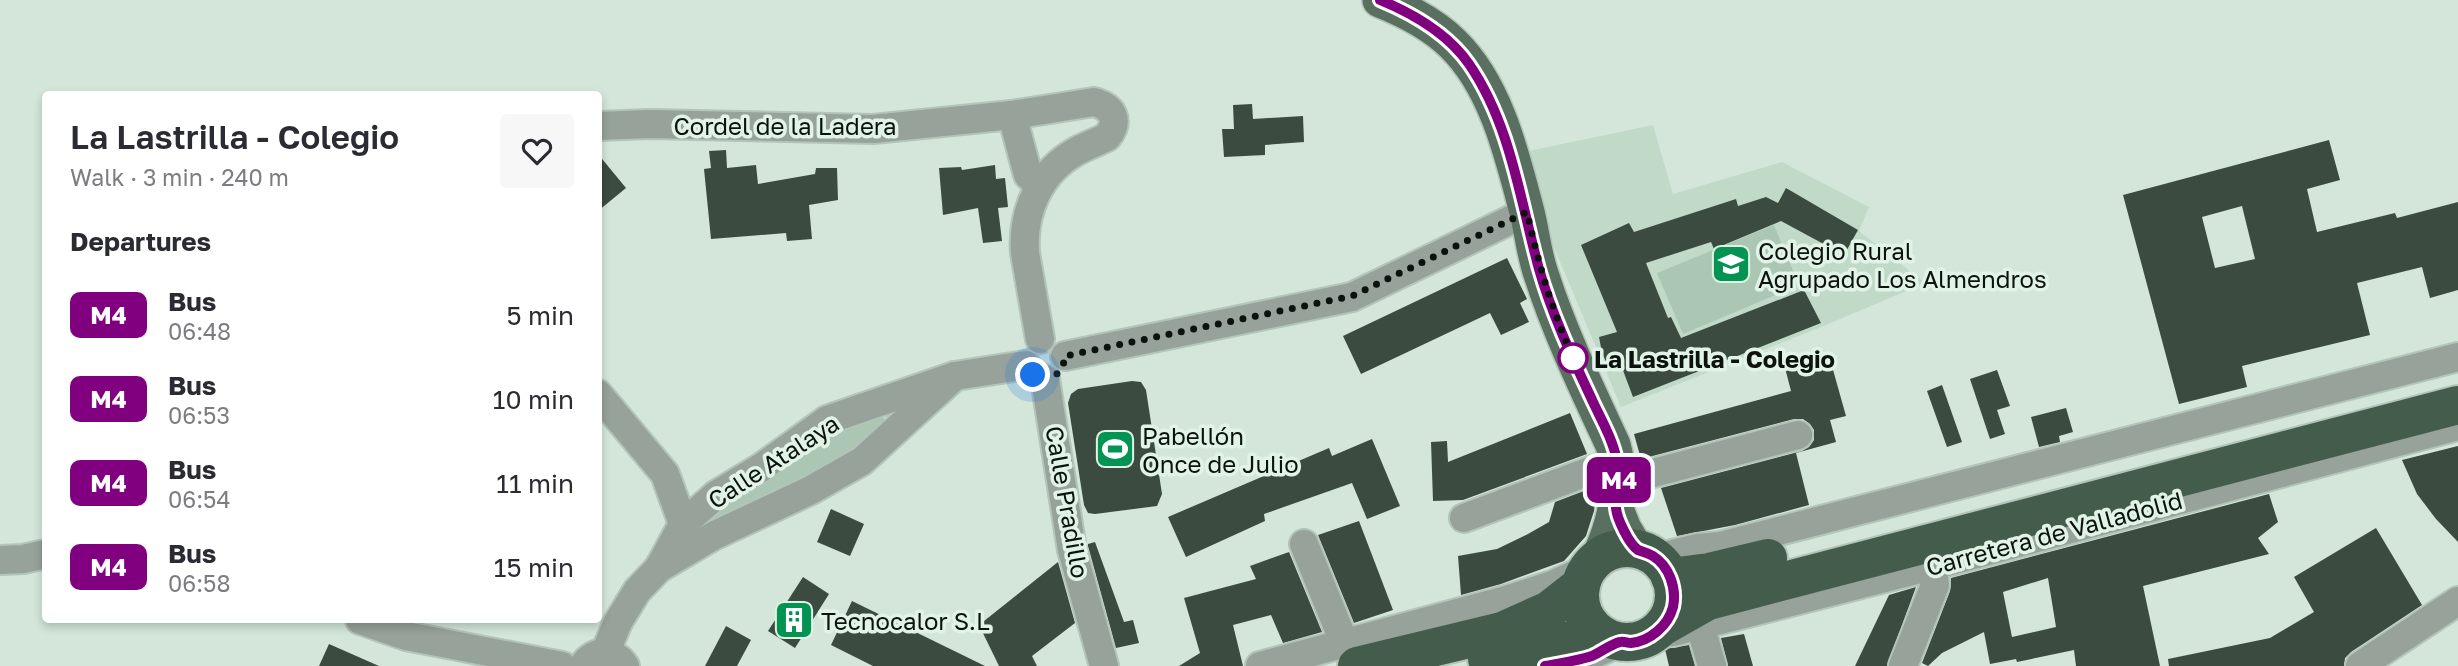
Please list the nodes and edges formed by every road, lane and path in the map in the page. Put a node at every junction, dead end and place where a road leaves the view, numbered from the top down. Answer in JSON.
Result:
{"nodes":[{"id":1,"x":1380,"y":0,"type":"edge"},
{"id":2,"x":1012,"y":115,"type":"junction"},
{"id":3,"x":602,"y":126,"type":"edge"},
{"id":4,"x":1040,"y":186,"type":"junction"},
{"id":5,"x":1527,"y":212,"type":"junction"},
{"id":6,"x":1040,"y":339,"type":"junction"},
{"id":7,"x":1065,"y":356,"type":"junction"},
{"id":8,"x":2458,"y":357,"type":"edge"},
{"id":9,"x":1036,"y":372,"type":"junction"},
{"id":10,"x":955,"y":376,"type":"junction"},
{"id":11,"x":2458,"y":380,"type":"edge"},
{"id":12,"x":602,"y":399,"type":"edge"},
{"id":13,"x":2458,"y":405,"type":"edge"},
{"id":14,"x":2458,"y":426,"type":"edge"},
{"id":15,"x":1798,"y":435,"type":"dead end"},
{"id":16,"x":1618,"y":484,"type":"junction"},
{"id":17,"x":1464,"y":518,"type":"dead end"},
{"id":18,"x":683,"y":524,"type":"junction"},
{"id":19,"x":1304,"y":544,"type":"dead end"},
{"id":20,"x":42,"y":555,"type":"edge"},
{"id":21,"x":0,"y":559,"type":"edge"},
{"id":22,"x":1654,"y":561,"type":"junction"},
{"id":23,"x":1932,"y":566,"type":"junction"},
{"id":24,"x":659,"y":568,"type":"junction"},
{"id":25,"x":1589,"y":571,"type":"junction"},
{"id":26,"x":2458,"y":601,"type":"edge"},
{"id":27,"x":368,"y":623,"type":"edge"},
{"id":28,"x":1700,"y":625,"type":"junction"},
{"id":29,"x":1630,"y":641,"type":"edge"},
{"id":30,"x":1350,"y":654,"type":"edge"},
{"id":31,"x":605,"y":662,"type":"edge"},
{"id":32,"x":562,"y":666,"type":"edge"},
{"id":33,"x":1104,"y":666,"type":"edge"},
{"id":34,"x":1260,"y":666,"type":"edge"},
{"id":35,"x":1458,"y":666,"type":"edge"},
{"id":36,"x":1545,"y":666,"type":"edge"},
{"id":37,"x":1712,"y":666,"type":"edge"},
{"id":38,"x":1903,"y":666,"type":"edge"},
{"id":39,"x":2360,"y":666,"type":"edge"}],
"edges":[{"from":1,"to":5,"type":"main road"},
{"from":2,"to":3,"type":"street","name":"Cordel de la Ladera"},
{"from":2,"to":4,"type":"street"},
{"from":2,"to":4,"type":"street","name":"Cordel de la Ladera"},
{"from":4,"to":6,"type":"street","name":"Cordel de la Ladera"},
{"from":5,"to":7,"type":"street"},
{"from":5,"to":16,"type":"main road"},
{"from":6,"to":7,"type":"street"},
{"from":6,"to":9,"type":"street"},
{"from":7,"to":9,"type":"street"},
{"from":8,"to":22,"type":"street"},
{"from":9,"to":10,"type":"street","name":"Calle Atalaya"},
{"from":9,"to":33,"type":"street","name":"Calle Pradillo"},
{"from":10,"to":18,"type":"street","name":"Calle Atalaya"},
{"from":10,"to":24,"type":"street","name":"Calle Atalaya"},
{"from":11,"to":22,"type":"highway","name":"Carretera de Valladolid"},
{"from":12,"to":18,"type":"street"},
{"from":13,"to":29,"type":"highway","name":"Carretera de Valladolid"},
{"from":14,"to":23,"type":"street","name":"Carretera de Valladolid"},
{"from":15,"to":16,"type":"street"},
{"from":16,"to":17,"type":"street"},
{"from":16,"to":22,"type":"main road"},
{"from":16,"to":25,"type":"main road"},
{"from":18,"to":24,"type":"street","name":"Calle Atalaya"},
{"from":19,"to":30,"type":"street"},
{"from":20,"to":21,"type":"street"},
{"from":22,"to":25,"type":"highway"},
{"from":22,"to":29,"type":"highway"},
{"from":23,"to":28,"type":"street","name":"Carretera de Valladolid"},
{"from":23,"to":38,"type":"street"},
{"from":24,"to":31,"type":"street","name":"Calle Atalaya"},
{"from":25,"to":29,"type":"highway"},
{"from":25,"to":30,"type":"highway"},
{"from":26,"to":39,"type":"street"},
{"from":27,"to":32,"type":"street"},
{"from":28,"to":29,"type":"street","name":"Carretera de Valladolid"},
{"from":28,"to":37,"type":"street"},
{"from":29,"to":35,"type":"highway","name":"Carretera de Valladolid"},
{"from":29,"to":36,"type":"street","name":"Carretera de Valladolid"},
{"from":30,"to":34,"type":"street"}]}
